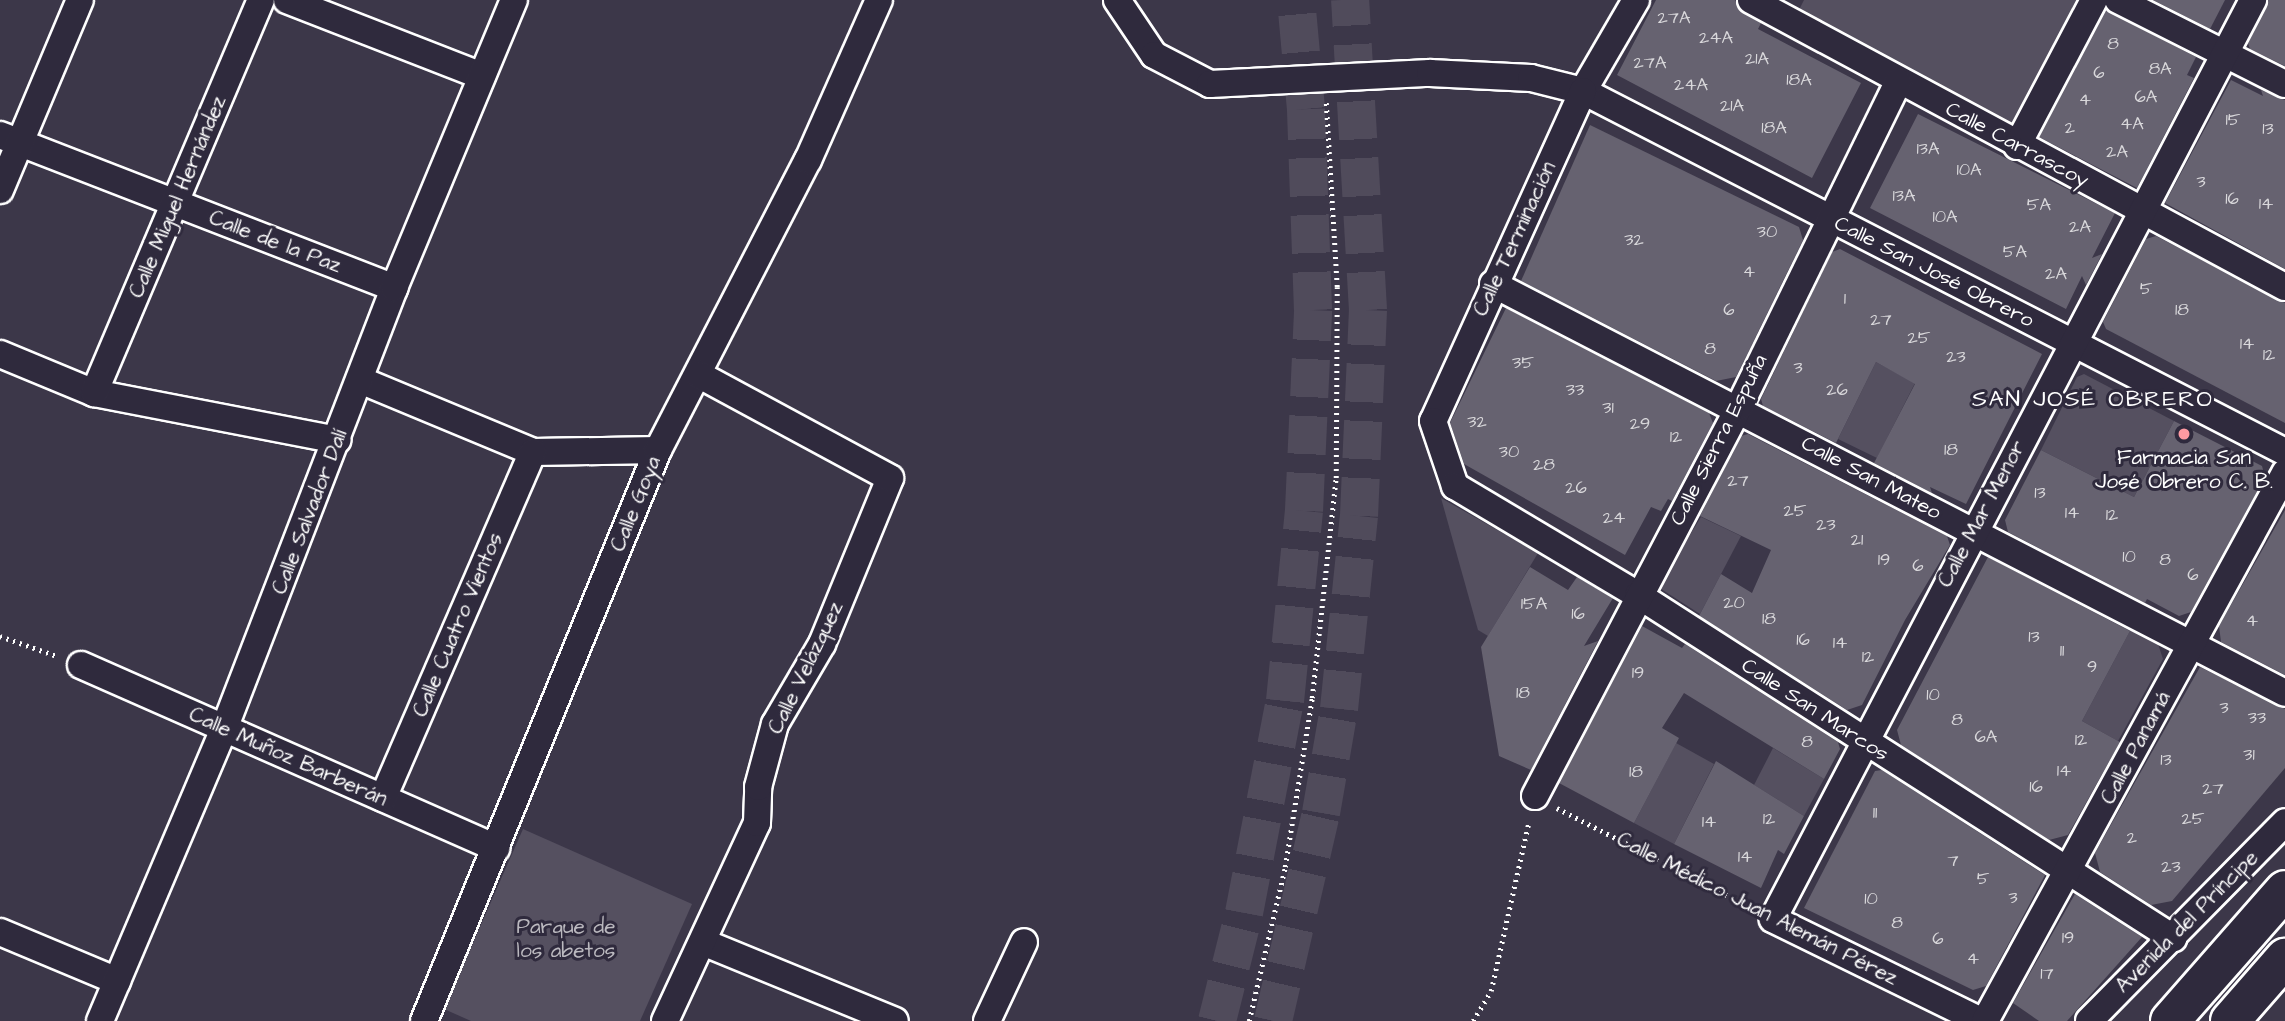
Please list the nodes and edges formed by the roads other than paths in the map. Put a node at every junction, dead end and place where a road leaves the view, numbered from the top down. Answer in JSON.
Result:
{"nodes":[{"id":1,"x":80,"y":0,"type":"edge"},
{"id":2,"x":261,"y":0,"type":"edge"},
{"id":3,"x":287,"y":0,"type":"edge"},
{"id":4,"x":514,"y":0,"type":"edge"},
{"id":5,"x":879,"y":0,"type":"edge"},
{"id":6,"x":1117,"y":0,"type":"edge"},
{"id":7,"x":1636,"y":0,"type":"edge"},
{"id":8,"x":1751,"y":0,"type":"edge"},
{"id":9,"x":2094,"y":0,"type":"edge"},
{"id":10,"x":2118,"y":0,"type":"edge"},
{"id":11,"x":2253,"y":0,"type":"edge"},
{"id":12,"x":1784,"y":8,"type":"edge"},
{"id":13,"x":2227,"y":54,"type":"junction"},
{"id":14,"x":482,"y":76,"type":"junction"},
{"id":15,"x":1898,"y":82,"type":"junction"},
{"id":16,"x":2285,"y":84,"type":"edge"},
{"id":17,"x":1583,"y":91,"type":"junction"},
{"id":18,"x":9,"y":138,"type":"edge"},
{"id":19,"x":2017,"y":146,"type":"junction"},
{"id":20,"x":0,"y":190,"type":"edge"},
{"id":21,"x":176,"y":203,"type":"junction"},
{"id":22,"x":2144,"y":211,"type":"junction"},
{"id":23,"x":1829,"y":219,"type":"junction"},
{"id":24,"x":1493,"y":284,"type":"junction"},
{"id":25,"x":2285,"y":286,"type":"edge"},
{"id":26,"x":394,"y":288,"type":"junction"},
{"id":27,"x":2073,"y":342,"type":"junction"},
{"id":28,"x":0,"y":354,"type":"edge"},
{"id":29,"x":698,"y":374,"type":"junction"},
{"id":30,"x":360,"y":380,"type":"junction"},
{"id":31,"x":94,"y":393,"type":"junction"},
{"id":32,"x":1739,"y":407,"type":"junction"},
{"id":33,"x":338,"y":440,"type":"junction"},
{"id":34,"x":658,"y":450,"type":"junction"},
{"id":35,"x":533,"y":452,"type":"junction"},
{"id":36,"x":2285,"y":452,"type":"edge"},
{"id":37,"x":2285,"y":473,"type":"edge"},
{"id":38,"x":1455,"y":486,"type":"joint"},
{"id":39,"x":1973,"y":533,"type":"junction"},
{"id":40,"x":1638,"y":595,"type":"junction"},
{"id":41,"x":2191,"y":645,"type":"junction"},
{"id":42,"x":80,"y":665,"type":"road end"},
{"id":43,"x":2285,"y":693,"type":"edge"},
{"id":44,"x":224,"y":729,"type":"junction"},
{"id":45,"x":1863,"y":741,"type":"junction"},
{"id":46,"x":1535,"y":796,"type":"road end"},
{"id":47,"x":383,"y":798,"type":"junction"},
{"id":48,"x":2285,"y":822,"type":"edge"},
{"id":49,"x":496,"y":848,"type":"junction"},
{"id":50,"x":2071,"y":870,"type":"junction"},
{"id":51,"x":2285,"y":890,"type":"edge"},
{"id":52,"x":1773,"y":919,"type":"joint"},
{"id":53,"x":0,"y":932,"type":"edge"},
{"id":54,"x":2173,"y":938,"type":"junction"},
{"id":55,"x":1024,"y":942,"type":"dead end"},
{"id":56,"x":705,"y":943,"type":"junction"},
{"id":57,"x":2285,"y":958,"type":"edge"},
{"id":58,"x":117,"y":981,"type":"junction"},
{"id":59,"x":100,"y":1021,"type":"edge"},
{"id":60,"x":424,"y":1021,"type":"edge"},
{"id":61,"x":665,"y":1021,"type":"edge"},
{"id":62,"x":895,"y":1021,"type":"edge"},
{"id":63,"x":987,"y":1021,"type":"edge"},
{"id":64,"x":1983,"y":1021,"type":"edge"},
{"id":65,"x":2089,"y":1021,"type":"edge"},
{"id":66,"x":2171,"y":1021,"type":"edge"},
{"id":67,"x":2230,"y":1021,"type":"edge"}],
"edges":[{"from":1,"to":18,"type":"street"},
{"from":2,"to":21,"type":"street","name":"Calle Miguel Hernández"},
{"from":3,"to":14,"type":"street"},
{"from":4,"to":14,"type":"street","name":"Calle Salvador Dalí"},
{"from":5,"to":29,"type":"street","name":"Calle Goya"},
{"from":6,"to":17,"type":"street","name":"Calle San José Obrero"},
{"from":7,"to":17,"type":"street","name":"Calle Terminación"},
{"from":8,"to":12,"type":"street","name":"Calle Carrascoy"},
{"from":9,"to":19,"type":"street"},
{"from":10,"to":13,"type":"street"},
{"from":11,"to":13,"type":"street","name":"Calle Mar Menor"},
{"from":12,"to":15,"type":"street","name":"Calle Carrascoy"},
{"from":13,"to":16,"type":"street"},
{"from":13,"to":22,"type":"street","name":"Calle Mar Menor"},
{"from":14,"to":26,"type":"street","name":"Calle Salvador Dalí"},
{"from":15,"to":19,"type":"street","name":"Calle Carrascoy"},
{"from":15,"to":23,"type":"street","name":"Calle Sierra Espuña"},
{"from":17,"to":23,"type":"street","name":"Calle San José Obrero"},
{"from":17,"to":24,"type":"street","name":"Calle Terminación"},
{"from":18,"to":20,"type":"street"},
{"from":18,"to":21,"type":"street","name":"Calle de la Paz"},
{"from":19,"to":22,"type":"street","name":"Calle Carrascoy"},
{"from":21,"to":26,"type":"street","name":"Calle de la Paz"},
{"from":21,"to":31,"type":"street","name":"Calle Miguel Hernández"},
{"from":22,"to":25,"type":"street","name":"Calle Carrascoy"},
{"from":22,"to":27,"type":"street","name":"Calle Mar Menor"},
{"from":23,"to":27,"type":"street","name":"Calle San José Obrero"},
{"from":23,"to":32,"type":"street","name":"Calle Sierra Espuña"},
{"from":24,"to":32,"type":"street","name":"Calle San Mateo"},
{"from":24,"to":38,"type":"street","name":"Calle Terminación"},
{"from":26,"to":30,"type":"street","name":"Calle Salvador Dalí"},
{"from":27,"to":36,"type":"street","name":"Calle San José Obrero"},
{"from":27,"to":39,"type":"street","name":"Calle Mar Menor"},
{"from":28,"to":31,"type":"street"},
{"from":29,"to":34,"type":"street","name":"Calle Goya"},
{"from":29,"to":56,"type":"street","name":"Calle Velázquez"},
{"from":30,"to":33,"type":"street","name":"Calle Salvador Dalí"},
{"from":30,"to":35,"type":"street"},
{"from":31,"to":33,"type":"street"},
{"from":32,"to":39,"type":"street","name":"Calle San Mateo"},
{"from":32,"to":40,"type":"street","name":"Calle Sierra Espuña"},
{"from":33,"to":44,"type":"street","name":"Calle Salvador Dalí"},
{"from":34,"to":35,"type":"street"},
{"from":34,"to":49,"type":"street","name":"Calle Goya"},
{"from":35,"to":47,"type":"street","name":"Calle Cuatro Vientos"},
{"from":37,"to":41,"type":"street","name":"Calle Panamá"},
{"from":38,"to":40,"type":"street","name":"Calle San Marcos"},
{"from":39,"to":41,"type":"street","name":"Calle San Mateo"},
{"from":39,"to":45,"type":"street","name":"Calle Mar Menor"},
{"from":40,"to":45,"type":"street","name":"Calle San Marcos"},
{"from":40,"to":46,"type":"street","name":"Calle Sierra Espuña"},
{"from":41,"to":43,"type":"street","name":"Calle San Mateo"},
{"from":41,"to":50,"type":"street","name":"Calle Panamá"},
{"from":42,"to":44,"type":"street","name":"Calle Muñoz Barberán"},
{"from":44,"to":47,"type":"street","name":"Calle Muñoz Barberán"},
{"from":44,"to":58,"type":"street","name":"Calle Salvador Dalí"},
{"from":45,"to":50,"type":"street","name":"Calle San Marcos"},
{"from":45,"to":52,"type":"street","name":"Calle Mar Menor"},
{"from":47,"to":49,"type":"street","name":"Calle Muñoz Barberán"},
{"from":48,"to":54,"type":"street","name":"Avenida del Príncipe"},
{"from":49,"to":60,"type":"street","name":"Calle Goya"},
{"from":50,"to":54,"type":"street","name":"Calle San Marcos"},
{"from":50,"to":64,"type":"street","name":"Calle Panamá"},
{"from":51,"to":66,"type":"main road"},
{"from":52,"to":64,"type":"street","name":"Calle Médico Juan Alemán Pérez"},
{"from":53,"to":58,"type":"street"},
{"from":54,"to":65,"type":"street","name":"Avenida del Príncipe"},
{"from":55,"to":63,"type":"street"},
{"from":56,"to":61,"type":"street","name":"Calle Velázquez"},
{"from":56,"to":62,"type":"street"},
{"from":57,"to":67,"type":"main road"},
{"from":58,"to":59,"type":"street","name":"Calle Salvador Dalí"}]}
